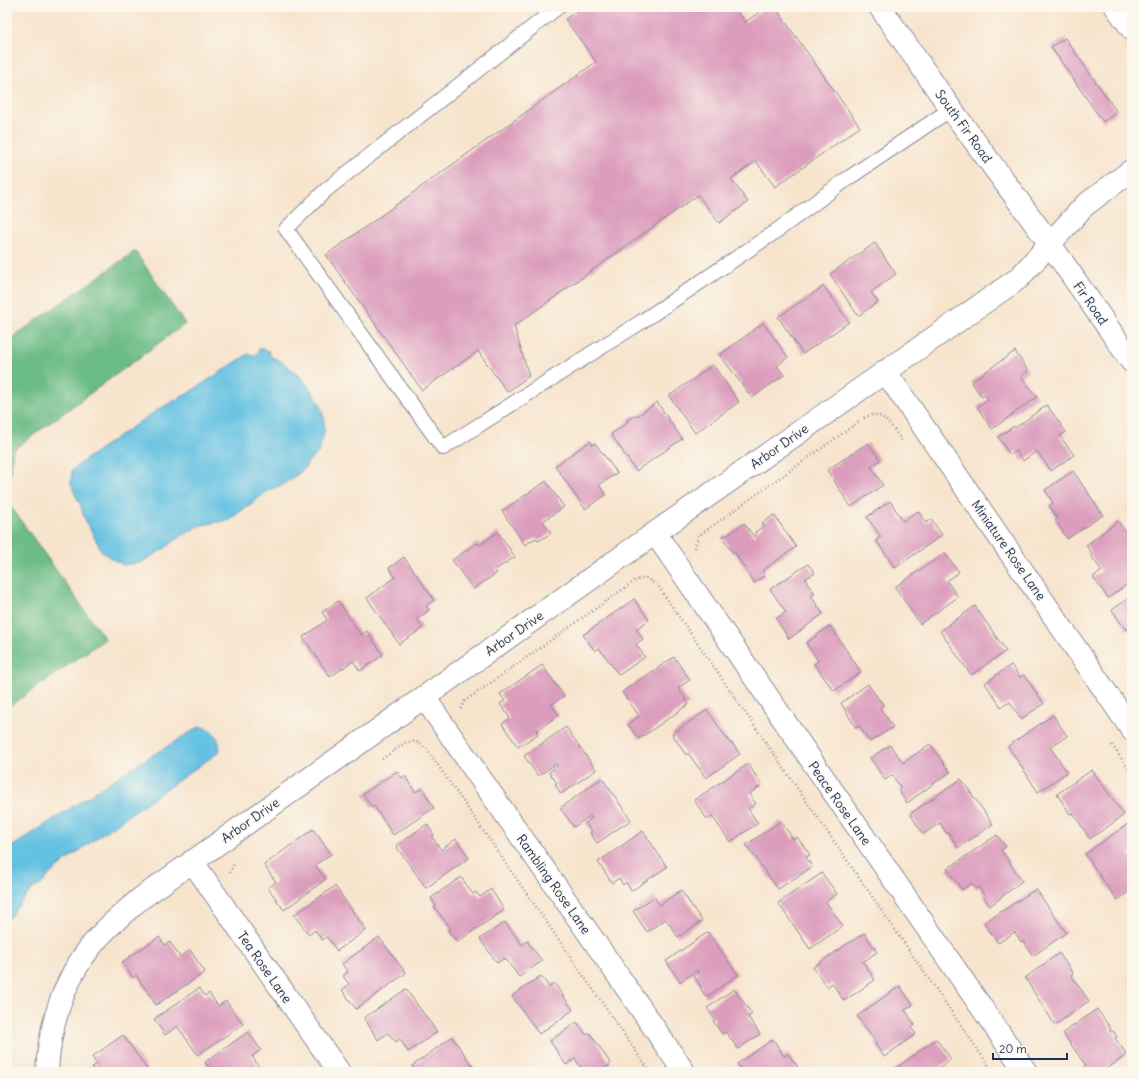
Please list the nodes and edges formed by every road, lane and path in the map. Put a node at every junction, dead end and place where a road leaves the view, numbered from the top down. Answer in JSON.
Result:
{"nodes":[{"id":1,"x":558,"y":7,"type":"edge"},
{"id":2,"x":880,"y":7,"type":"edge"},
{"id":3,"x":1116,"y":7,"type":"edge"},
{"id":4,"x":1132,"y":29,"type":"edge"},
{"id":5,"x":951,"y":109,"type":"junction"},
{"id":6,"x":1132,"y":170,"type":"edge"},
{"id":7,"x":1050,"y":244,"type":"junction"},
{"id":8,"x":1132,"y":362,"type":"edge"},
{"id":9,"x":885,"y":371,"type":"junction"},
{"id":10,"x":906,"y":448,"type":"dead end"},
{"id":11,"x":655,"y":533,"type":"junction"},
{"id":12,"x":695,"y":545,"type":"dead end"},
{"id":13,"x":424,"y":697,"type":"junction"},
{"id":14,"x":461,"y":709,"type":"dead end"},
{"id":15,"x":1132,"y":730,"type":"edge"},
{"id":16,"x":1109,"y":742,"type":"dead end"},
{"id":17,"x":379,"y":761,"type":"dead end"},
{"id":18,"x":1132,"y":774,"type":"edge"},
{"id":19,"x":239,"y":860,"type":"dead end"},
{"id":20,"x":192,"y":861,"type":"junction"},
{"id":21,"x":230,"y":872,"type":"dead end"},
{"id":22,"x":47,"y":1072,"type":"edge"},
{"id":23,"x":339,"y":1072,"type":"edge"},
{"id":24,"x":650,"y":1072,"type":"edge"},
{"id":25,"x":684,"y":1072,"type":"edge"},
{"id":26,"x":993,"y":1072,"type":"edge"},
{"id":27,"x":1026,"y":1072,"type":"edge"}],
"edges":[{"from":1,"to":5,"type":"lane"},
{"from":2,"to":5,"type":"street","name":"South Fir Road"},
{"from":3,"to":4,"type":"street"},
{"from":5,"to":7,"type":"street","name":"South Fir Road"},
{"from":6,"to":7,"type":"street","name":"Arbor Drive"},
{"from":7,"to":8,"type":"street","name":"Fir Road"},
{"from":7,"to":9,"type":"street","name":"Arbor Drive"},
{"from":9,"to":11,"type":"street","name":"Arbor Drive"},
{"from":9,"to":15,"type":"street","name":"Miniature Rose Lane"},
{"from":10,"to":12,"type":"path"},
{"from":11,"to":13,"type":"street","name":"Arbor Drive"},
{"from":11,"to":27,"type":"street","name":"Peace Rose Lane"},
{"from":13,"to":20,"type":"street","name":"Arbor Drive"},
{"from":13,"to":25,"type":"street","name":"Rambling Rose Lane"},
{"from":14,"to":26,"type":"path"},
{"from":16,"to":18,"type":"path"},
{"from":17,"to":24,"type":"path"},
{"from":19,"to":21,"type":"path"},
{"from":20,"to":22,"type":"street","name":"Arbor Drive"},
{"from":20,"to":23,"type":"street","name":"Tea Rose Lane"}]}
